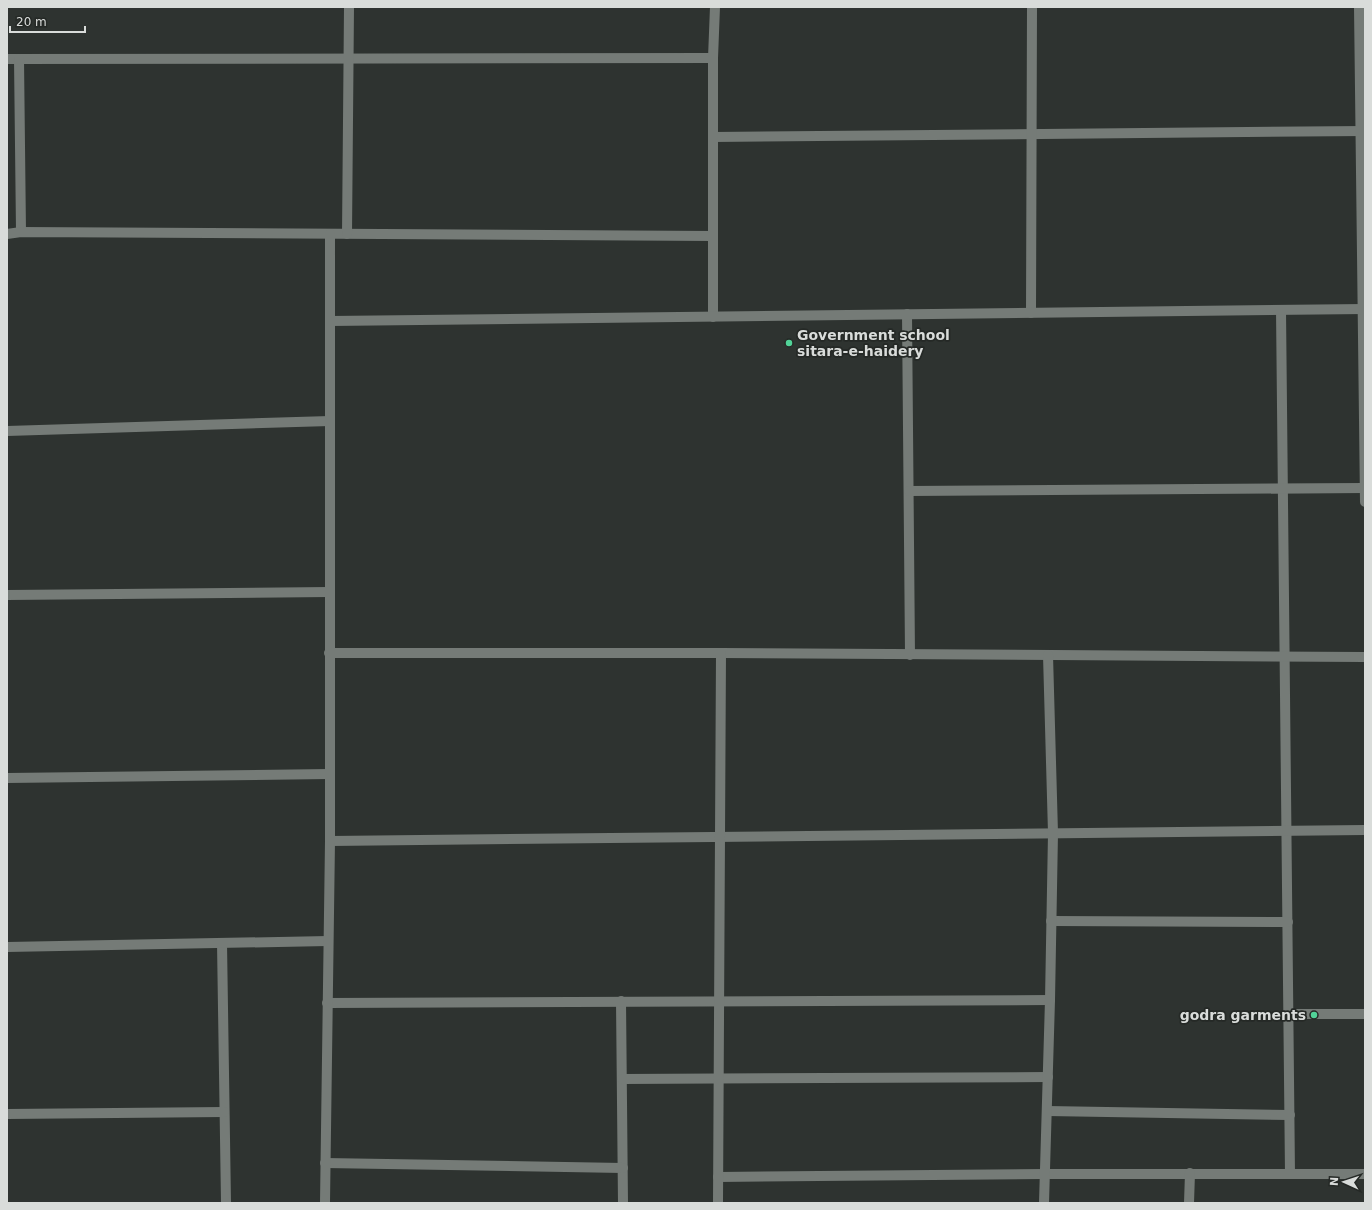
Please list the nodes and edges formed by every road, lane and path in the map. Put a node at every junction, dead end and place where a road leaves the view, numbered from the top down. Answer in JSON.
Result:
{"nodes":[{"id":1,"x":349,"y":7,"type":"edge"},
{"id":2,"x":714,"y":7,"type":"edge"},
{"id":3,"x":1032,"y":7,"type":"edge"},
{"id":4,"x":1358,"y":7,"type":"edge"},
{"id":5,"x":349,"y":58,"type":"junction"},
{"id":6,"x":713,"y":58,"type":"junction"},
{"id":7,"x":7,"y":59,"type":"edge"},
{"id":8,"x":18,"y":59,"type":"junction"},
{"id":9,"x":1363,"y":131,"type":"edge"},
{"id":10,"x":1032,"y":134,"type":"junction"},
{"id":11,"x":713,"y":137,"type":"junction"},
{"id":12,"x":21,"y":232,"type":"junction"},
{"id":13,"x":7,"y":234,"type":"edge"},
{"id":14,"x":330,"y":234,"type":"junction"},
{"id":15,"x":347,"y":234,"type":"junction"},
{"id":16,"x":713,"y":236,"type":"junction"},
{"id":17,"x":1364,"y":309,"type":"edge"},
{"id":18,"x":1282,"y":310,"type":"junction"},
{"id":19,"x":1031,"y":313,"type":"junction"},
{"id":20,"x":907,"y":314,"type":"junction"},
{"id":21,"x":713,"y":317,"type":"junction"},
{"id":22,"x":330,"y":321,"type":"junction"},
{"id":23,"x":330,"y":421,"type":"junction"},
{"id":24,"x":7,"y":431,"type":"edge"},
{"id":25,"x":1283,"y":488,"type":"junction"},
{"id":26,"x":1365,"y":488,"type":"edge"},
{"id":27,"x":909,"y":491,"type":"junction"},
{"id":28,"x":1365,"y":502,"type":"edge"},
{"id":29,"x":329,"y":592,"type":"junction"},
{"id":30,"x":7,"y":595,"type":"edge"},
{"id":31,"x":329,"y":653,"type":"junction"},
{"id":32,"x":720,"y":653,"type":"junction"},
{"id":33,"x":910,"y":655,"type":"junction"},
{"id":34,"x":1048,"y":655,"type":"junction"},
{"id":35,"x":1285,"y":656,"type":"junction"},
{"id":36,"x":1365,"y":657,"type":"edge"},
{"id":37,"x":329,"y":774,"type":"junction"},
{"id":38,"x":7,"y":778,"type":"edge"},
{"id":39,"x":1365,"y":830,"type":"edge"},
{"id":40,"x":1287,"y":831,"type":"junction"},
{"id":41,"x":1053,"y":833,"type":"junction"},
{"id":42,"x":720,"y":837,"type":"junction"},
{"id":43,"x":330,"y":841,"type":"junction"},
{"id":44,"x":1052,"y":921,"type":"junction"},
{"id":45,"x":1288,"y":922,"type":"junction"},
{"id":46,"x":328,"y":941,"type":"junction"},
{"id":47,"x":222,"y":943,"type":"junction"},
{"id":48,"x":7,"y":947,"type":"edge"},
{"id":49,"x":1050,"y":1000,"type":"junction"},
{"id":50,"x":621,"y":1001,"type":"junction"},
{"id":51,"x":719,"y":1001,"type":"junction"},
{"id":52,"x":327,"y":1002,"type":"junction"},
{"id":53,"x":1289,"y":1014,"type":"junction"},
{"id":54,"x":1365,"y":1014,"type":"edge"},
{"id":55,"x":1048,"y":1077,"type":"junction"},
{"id":56,"x":622,"y":1079,"type":"junction"},
{"id":57,"x":719,"y":1079,"type":"junction"},
{"id":58,"x":1046,"y":1111,"type":"junction"},
{"id":59,"x":224,"y":1112,"type":"junction"},
{"id":60,"x":7,"y":1114,"type":"edge"},
{"id":61,"x":1290,"y":1115,"type":"junction"},
{"id":62,"x":325,"y":1163,"type":"junction"},
{"id":63,"x":622,"y":1168,"type":"junction"},
{"id":64,"x":1190,"y":1173,"type":"junction"},
{"id":65,"x":1044,"y":1174,"type":"junction"},
{"id":66,"x":1290,"y":1174,"type":"junction"},
{"id":67,"x":1365,"y":1174,"type":"edge"},
{"id":68,"x":718,"y":1177,"type":"junction"},
{"id":69,"x":226,"y":1203,"type":"edge"},
{"id":70,"x":325,"y":1203,"type":"edge"},
{"id":71,"x":623,"y":1203,"type":"edge"},
{"id":72,"x":718,"y":1203,"type":"edge"},
{"id":73,"x":1044,"y":1203,"type":"edge"},
{"id":74,"x":1189,"y":1203,"type":"edge"}],
"edges":[{"from":1,"to":5,"type":"street"},
{"from":2,"to":6,"type":"street"},
{"from":3,"to":10,"type":"street"},
{"from":4,"to":9,"type":"street"},
{"from":5,"to":6,"type":"street"},
{"from":5,"to":8,"type":"street"},
{"from":5,"to":15,"type":"street"},
{"from":6,"to":11,"type":"street"},
{"from":7,"to":8,"type":"street"},
{"from":8,"to":12,"type":"street"},
{"from":9,"to":10,"type":"street"},
{"from":9,"to":17,"type":"street"},
{"from":10,"to":11,"type":"street"},
{"from":10,"to":19,"type":"street"},
{"from":11,"to":16,"type":"street"},
{"from":12,"to":13,"type":"street"},
{"from":12,"to":14,"type":"street"},
{"from":14,"to":15,"type":"street"},
{"from":14,"to":22,"type":"street"},
{"from":15,"to":16,"type":"street"},
{"from":16,"to":21,"type":"street"},
{"from":17,"to":18,"type":"street"},
{"from":17,"to":26,"type":"street"},
{"from":18,"to":19,"type":"street"},
{"from":18,"to":25,"type":"street"},
{"from":19,"to":20,"type":"street"},
{"from":20,"to":21,"type":"street"},
{"from":20,"to":27,"type":"street"},
{"from":21,"to":22,"type":"street"},
{"from":22,"to":23,"type":"street"},
{"from":23,"to":24,"type":"street"},
{"from":23,"to":29,"type":"street"},
{"from":25,"to":26,"type":"street"},
{"from":25,"to":27,"type":"street"},
{"from":25,"to":35,"type":"street"},
{"from":26,"to":28,"type":"street"},
{"from":27,"to":33,"type":"street"},
{"from":29,"to":30,"type":"street"},
{"from":29,"to":31,"type":"street"},
{"from":31,"to":32,"type":"street"},
{"from":31,"to":37,"type":"street"},
{"from":32,"to":33,"type":"street"},
{"from":32,"to":42,"type":"street"},
{"from":33,"to":34,"type":"street"},
{"from":34,"to":35,"type":"street"},
{"from":34,"to":41,"type":"street"},
{"from":35,"to":36,"type":"street"},
{"from":35,"to":40,"type":"street"},
{"from":37,"to":38,"type":"street"},
{"from":37,"to":43,"type":"street"},
{"from":39,"to":40,"type":"street"},
{"from":40,"to":41,"type":"street"},
{"from":40,"to":45,"type":"street"},
{"from":41,"to":42,"type":"street"},
{"from":41,"to":44,"type":"street"},
{"from":42,"to":43,"type":"street"},
{"from":42,"to":51,"type":"street"},
{"from":43,"to":46,"type":"street"},
{"from":44,"to":45,"type":"street"},
{"from":44,"to":49,"type":"street"},
{"from":45,"to":53,"type":"street"},
{"from":46,"to":47,"type":"street"},
{"from":46,"to":52,"type":"street"},
{"from":47,"to":48,"type":"street"},
{"from":47,"to":59,"type":"street"},
{"from":49,"to":51,"type":"street"},
{"from":49,"to":55,"type":"street"},
{"from":50,"to":51,"type":"street"},
{"from":50,"to":52,"type":"street"},
{"from":50,"to":56,"type":"street"},
{"from":51,"to":57,"type":"street"},
{"from":52,"to":62,"type":"street"},
{"from":53,"to":54,"type":"street"},
{"from":53,"to":61,"type":"street"},
{"from":55,"to":57,"type":"street"},
{"from":55,"to":58,"type":"street"},
{"from":56,"to":57,"type":"street"},
{"from":56,"to":63,"type":"street"},
{"from":57,"to":68,"type":"street"},
{"from":58,"to":61,"type":"street"},
{"from":58,"to":65,"type":"street"},
{"from":59,"to":60,"type":"street"},
{"from":59,"to":69,"type":"street"},
{"from":61,"to":66,"type":"street"},
{"from":62,"to":63,"type":"street"},
{"from":62,"to":70,"type":"street"},
{"from":63,"to":71,"type":"street"},
{"from":64,"to":65,"type":"street"},
{"from":64,"to":66,"type":"street"},
{"from":64,"to":74,"type":"street"},
{"from":65,"to":68,"type":"street"},
{"from":65,"to":73,"type":"street"},
{"from":66,"to":67,"type":"street"},
{"from":68,"to":72,"type":"street"}]}
